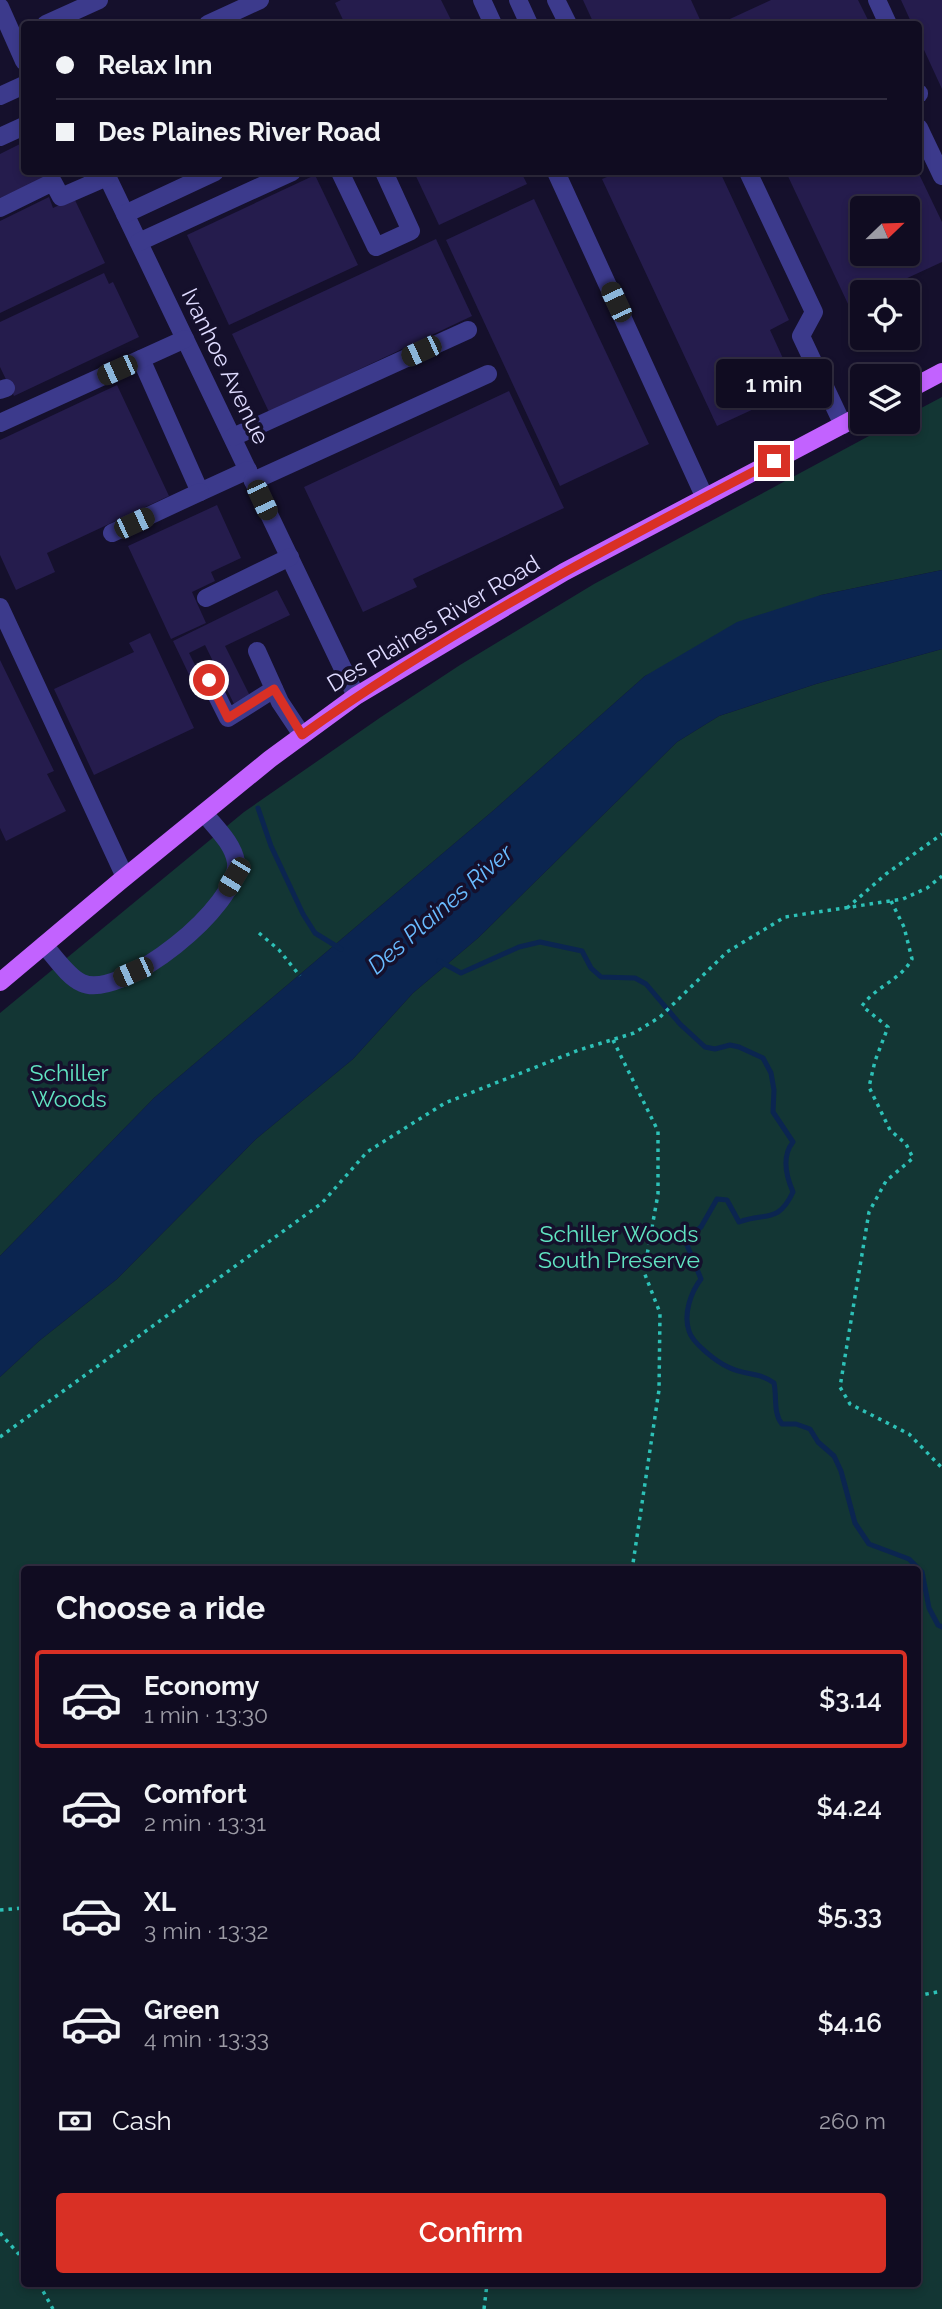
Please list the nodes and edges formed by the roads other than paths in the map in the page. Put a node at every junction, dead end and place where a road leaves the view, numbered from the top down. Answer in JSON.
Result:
{"nodes":[{"id":1,"x":99,"y":0,"type":"edge"},
{"id":2,"x":260,"y":0,"type":"edge"},
{"id":3,"x":482,"y":0,"type":"edge"},
{"id":4,"x":518,"y":0,"type":"edge"},
{"id":5,"x":556,"y":0,"type":"edge"},
{"id":6,"x":877,"y":0,"type":"edge"},
{"id":7,"x":0,"y":7,"type":"edge"},
{"id":8,"x":53,"y":21,"type":"edge"},
{"id":9,"x":214,"y":21,"type":"edge"},
{"id":10,"x":492,"y":21,"type":"edge"},
{"id":11,"x":528,"y":21,"type":"edge"},
{"id":12,"x":566,"y":21,"type":"edge"},
{"id":13,"x":887,"y":21,"type":"edge"},
{"id":14,"x":19,"y":36,"type":"edge"},
{"id":15,"x":21,"y":86,"type":"edge"},
{"id":16,"x":0,"y":96,"type":"edge"},
{"id":17,"x":21,"y":127,"type":"edge"},
{"id":18,"x":922,"y":134,"type":"edge"},
{"id":19,"x":0,"y":137,"type":"edge"},
{"id":20,"x":104,"y":175,"type":"edge"},
{"id":21,"x":106,"y":175,"type":"edge"},
{"id":22,"x":209,"y":175,"type":"edge"},
{"id":23,"x":285,"y":175,"type":"edge"},
{"id":24,"x":341,"y":175,"type":"edge"},
{"id":25,"x":385,"y":175,"type":"edge"},
{"id":26,"x":561,"y":175,"type":"edge"},
{"id":27,"x":749,"y":175,"type":"edge"},
{"id":28,"x":942,"y":176,"type":"edge"},
{"id":29,"x":0,"y":208,"type":"edge"},
{"id":30,"x":125,"y":214,"type":"junction"},
{"id":31,"x":139,"y":242,"type":"junction"},
{"id":32,"x":468,"y":330,"type":"dead end"},
{"id":33,"x":186,"y":339,"type":"junction"},
{"id":34,"x":141,"y":359,"type":"junction"},
{"id":35,"x":942,"y":372,"type":"edge"},
{"id":36,"x":488,"y":374,"type":"dead end"},
{"id":37,"x":920,"y":384,"type":"edge"},
{"id":38,"x":850,"y":421,"type":"edge"},
{"id":39,"x":0,"y":423,"type":"edge"},
{"id":40,"x":843,"y":425,"type":"junction"},
{"id":41,"x":233,"y":437,"type":"junction"},
{"id":42,"x":251,"y":475,"type":"junction"},
{"id":43,"x":200,"y":492,"type":"junction"},
{"id":44,"x":705,"y":498,"type":"junction"},
{"id":45,"x":112,"y":533,"type":"dead end"},
{"id":46,"x":290,"y":557,"type":"junction"},
{"id":47,"x":206,"y":598,"type":"dead end"},
{"id":48,"x":0,"y":607,"type":"edge"},
{"id":49,"x":257,"y":651,"type":"dead end"},
{"id":50,"x":209,"y":680,"type":"dead end"},
{"id":51,"x":274,"y":689,"type":"junction"},
{"id":52,"x":356,"y":696,"type":"junction"},
{"id":53,"x":302,"y":735,"type":"junction"},
{"id":54,"x":204,"y":813,"type":"junction"},
{"id":55,"x":125,"y":877,"type":"junction"},
{"id":56,"x":44,"y":945,"type":"junction"},
{"id":57,"x":0,"y":982,"type":"edge"}],
"edges":[{"from":1,"to":8,"type":"street"},
{"from":2,"to":9,"type":"street"},
{"from":3,"to":10,"type":"street"},
{"from":4,"to":11,"type":"street"},
{"from":5,"to":12,"type":"street"},
{"from":6,"to":13,"type":"street"},
{"from":7,"to":14,"type":"street"},
{"from":15,"to":16,"type":"street"},
{"from":17,"to":19,"type":"street"},
{"from":18,"to":28,"type":"street"},
{"from":20,"to":29,"type":"street"},
{"from":21,"to":30,"type":"street","name":"Ivanhoe Avenue"},
{"from":22,"to":30,"type":"street"},
{"from":23,"to":31,"type":"street"},
{"from":24,"to":25,"type":"street"},
{"from":26,"to":44,"type":"street"},
{"from":27,"to":40,"type":"street"},
{"from":30,"to":31,"type":"street","name":"Ivanhoe Avenue"},
{"from":31,"to":33,"type":"street","name":"Ivanhoe Avenue"},
{"from":32,"to":41,"type":"street"},
{"from":33,"to":34,"type":"street"},
{"from":33,"to":41,"type":"street","name":"Ivanhoe Avenue"},
{"from":34,"to":39,"type":"street"},
{"from":34,"to":43,"type":"street"},
{"from":35,"to":37,"type":"main road"},
{"from":36,"to":42,"type":"street"},
{"from":38,"to":40,"type":"main road","name":"Des Plaines River Road"},
{"from":40,"to":44,"type":"main road","name":"Des Plaines River Road"},
{"from":41,"to":42,"type":"street","name":"Ivanhoe Avenue"},
{"from":42,"to":43,"type":"street"},
{"from":42,"to":46,"type":"street","name":"Ivanhoe Avenue"},
{"from":43,"to":45,"type":"street"},
{"from":44,"to":52,"type":"main road","name":"Des Plaines River Road"},
{"from":46,"to":47,"type":"street"},
{"from":46,"to":52,"type":"street","name":"Ivanhoe Avenue"},
{"from":48,"to":55,"type":"street"},
{"from":49,"to":51,"type":"street"},
{"from":50,"to":51,"type":"street"},
{"from":51,"to":53,"type":"street"},
{"from":52,"to":53,"type":"main road","name":"Des Plaines River Road"},
{"from":53,"to":54,"type":"main road","name":"Des Plaines River Road"},
{"from":54,"to":55,"type":"main road","name":"Des Plaines River Road"},
{"from":54,"to":56,"type":"street"},
{"from":55,"to":56,"type":"main road","name":"Des Plaines River Road"},
{"from":56,"to":57,"type":"main road","name":"Des Plaines River Road"}]}
